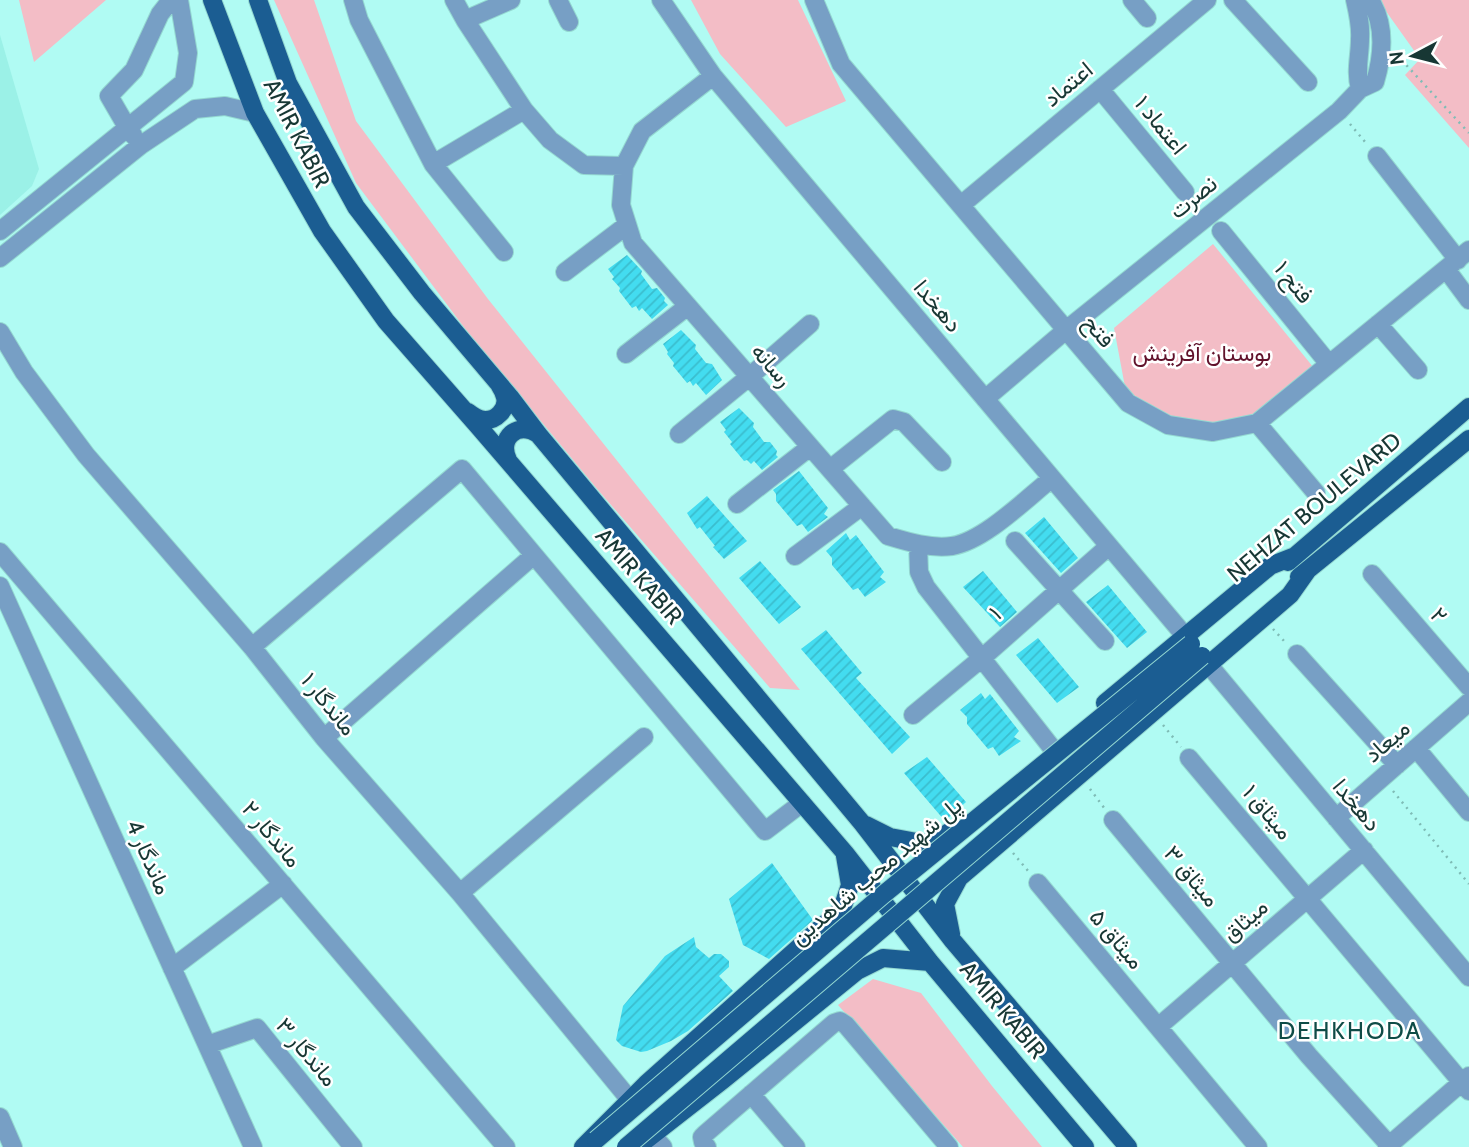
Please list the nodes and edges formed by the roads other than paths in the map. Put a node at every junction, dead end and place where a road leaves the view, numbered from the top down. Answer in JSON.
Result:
{"nodes":[{"id":1,"x":171,"y":0,"type":"edge"},
{"id":2,"x":178,"y":0,"type":"edge"},
{"id":3,"x":212,"y":0,"type":"edge"},
{"id":4,"x":258,"y":0,"type":"edge"},
{"id":5,"x":353,"y":0,"type":"edge"},
{"id":6,"x":454,"y":0,"type":"edge"},
{"id":7,"x":512,"y":0,"type":"edge"},
{"id":8,"x":558,"y":0,"type":"edge"},
{"id":9,"x":662,"y":0,"type":"edge"},
{"id":10,"x":814,"y":0,"type":"edge"},
{"id":11,"x":1132,"y":0,"type":"edge"},
{"id":12,"x":1207,"y":0,"type":"edge"},
{"id":13,"x":1233,"y":0,"type":"edge"},
{"id":14,"x":1355,"y":0,"type":"edge"},
{"id":15,"x":1370,"y":0,"type":"edge"},
{"id":16,"x":1147,"y":18,"type":"dead end"},
{"id":17,"x":465,"y":20,"type":"junction"},
{"id":18,"x":569,"y":22,"type":"dead end"},
{"id":19,"x":713,"y":76,"type":"junction"},
{"id":20,"x":1308,"y":82,"type":"dead end"},
{"id":21,"x":1100,"y":89,"type":"junction"},
{"id":22,"x":1360,"y":89,"type":"junction"},
{"id":23,"x":524,"y":110,"type":"junction"},
{"id":24,"x":255,"y":113,"type":"junction"},
{"id":25,"x":127,"y":127,"type":"junction"},
{"id":26,"x":141,"y":145,"type":"junction"},
{"id":27,"x":1377,"y":156,"type":"road end"},
{"id":28,"x":433,"y":164,"type":"junction"},
{"id":29,"x":624,"y":166,"type":"junction"},
{"id":30,"x":64,"y":179,"type":"junction"},
{"id":31,"x":1185,"y":192,"type":"dead end"},
{"id":32,"x":77,"y":195,"type":"junction"},
{"id":33,"x":961,"y":205,"type":"junction"},
{"id":34,"x":627,"y":225,"type":"junction"},
{"id":35,"x":0,"y":231,"type":"edge"},
{"id":36,"x":1221,"y":231,"type":"dead end"},
{"id":37,"x":504,"y":252,"type":"dead end"},
{"id":38,"x":0,"y":258,"type":"edge"},
{"id":39,"x":1457,"y":260,"type":"edge"},
{"id":40,"x":565,"y":272,"type":"dead end"},
{"id":41,"x":1469,"y":300,"type":"edge"},
{"id":42,"x":688,"y":306,"type":"junction"},
{"id":43,"x":810,"y":324,"type":"dead end"},
{"id":44,"x":1378,"y":324,"type":"junction"},
{"id":45,"x":1066,"y":330,"type":"junction"},
{"id":46,"x":0,"y":332,"type":"edge"},
{"id":47,"x":626,"y":354,"type":"dead end"},
{"id":48,"x":1329,"y":364,"type":"junction"},
{"id":49,"x":1418,"y":370,"type":"dead end"},
{"id":50,"x":749,"y":377,"type":"junction"},
{"id":51,"x":500,"y":386,"type":"junction"},
{"id":52,"x":985,"y":399,"type":"junction"},
{"id":53,"x":1469,"y":407,"type":"edge"},
{"id":54,"x":465,"y":410,"type":"junction"},
{"id":55,"x":1257,"y":422,"type":"junction"},
{"id":56,"x":538,"y":434,"type":"junction"},
{"id":57,"x":679,"y":434,"type":"dead end"},
{"id":58,"x":1469,"y":439,"type":"edge"},
{"id":59,"x":810,"y":447,"type":"junction"},
{"id":60,"x":508,"y":460,"type":"junction"},
{"id":61,"x":942,"y":462,"type":"dead end"},
{"id":62,"x":830,"y":470,"type":"junction"},
{"id":63,"x":1052,"y":479,"type":"junction"},
{"id":64,"x":1316,"y":494,"type":"dead end"},
{"id":65,"x":737,"y":504,"type":"dead end"},
{"id":66,"x":862,"y":506,"type":"junction"},
{"id":67,"x":1015,"y":541,"type":"dead end"},
{"id":68,"x":918,"y":544,"type":"junction"},
{"id":69,"x":1109,"y":546,"type":"junction"},
{"id":70,"x":0,"y":552,"type":"edge"},
{"id":71,"x":534,"y":555,"type":"junction"},
{"id":72,"x":796,"y":556,"type":"dead end"},
{"id":73,"x":1307,"y":571,"type":"junction"},
{"id":74,"x":1372,"y":574,"type":"dead end"},
{"id":75,"x":0,"y":586,"type":"edge"},
{"id":76,"x":1059,"y":589,"type":"junction"},
{"id":77,"x":1105,"y":641,"type":"dead end"},
{"id":78,"x":252,"y":647,"type":"junction"},
{"id":79,"x":1196,"y":650,"type":"junction"},
{"id":80,"x":1297,"y":654,"type":"road end"},
{"id":81,"x":982,"y":658,"type":"junction"},
{"id":82,"x":1469,"y":687,"type":"edge"},
{"id":83,"x":1469,"y":702,"type":"edge"},
{"id":84,"x":913,"y":715,"type":"dead end"},
{"id":85,"x":644,"y":737,"type":"dead end"},
{"id":86,"x":324,"y":738,"type":"junction"},
{"id":87,"x":1052,"y":748,"type":"junction"},
{"id":88,"x":1416,"y":748,"type":"junction"},
{"id":89,"x":1189,"y":758,"type":"road end"},
{"id":90,"x":1397,"y":765,"type":"junction"},
{"id":91,"x":802,"y":803,"type":"junction"},
{"id":92,"x":1469,"y":813,"type":"edge"},
{"id":93,"x":1336,"y":818,"type":"junction"},
{"id":94,"x":1113,"y":820,"type":"road end"},
{"id":95,"x":862,"y":823,"type":"junction"},
{"id":96,"x":933,"y":845,"type":"junction"},
{"id":97,"x":1364,"y":850,"type":"junction"},
{"id":98,"x":845,"y":853,"type":"junction"},
{"id":99,"x":959,"y":878,"type":"junction"},
{"id":100,"x":1038,"y":883,"type":"road end"},
{"id":101,"x":283,"y":884,"type":"junction"},
{"id":102,"x":460,"y":893,"type":"junction"},
{"id":103,"x":1308,"y":898,"type":"junction"},
{"id":104,"x":822,"y":927,"type":"junction"},
{"id":105,"x":953,"y":941,"type":"junction"},
{"id":106,"x":930,"y":962,"type":"junction"},
{"id":107,"x":1233,"y":964,"type":"junction"},
{"id":108,"x":172,"y":968,"type":"junction"},
{"id":109,"x":857,"y":971,"type":"junction"},
{"id":110,"x":1469,"y":976,"type":"edge"},
{"id":111,"x":1158,"y":1027,"type":"junction"},
{"id":112,"x":207,"y":1045,"type":"junction"},
{"id":113,"x":723,"y":1080,"type":"junction"},
{"id":114,"x":1466,"y":1084,"type":"edge"},
{"id":115,"x":746,"y":1098,"type":"junction"},
{"id":116,"x":630,"y":1100,"type":"junction"},
{"id":117,"x":0,"y":1117,"type":"edge"},
{"id":118,"x":658,"y":1141,"type":"edge"},
{"id":119,"x":589,"y":1145,"type":"edge"},
{"id":120,"x":1389,"y":1146,"type":"edge"},
{"id":121,"x":13,"y":1147,"type":"edge"},
{"id":122,"x":253,"y":1147,"type":"edge"},
{"id":123,"x":353,"y":1147,"type":"edge"},
{"id":124,"x":506,"y":1147,"type":"edge"},
{"id":125,"x":625,"y":1147,"type":"edge"},
{"id":126,"x":637,"y":1147,"type":"edge"},
{"id":127,"x":707,"y":1147,"type":"edge"},
{"id":128,"x":796,"y":1147,"type":"edge"},
{"id":129,"x":949,"y":1147,"type":"edge"},
{"id":130,"x":1085,"y":1147,"type":"edge"},
{"id":131,"x":1128,"y":1147,"type":"edge"},
{"id":132,"x":1258,"y":1147,"type":"edge"}],
"edges":[{"from":1,"to":25,"type":"street"},
{"from":2,"to":25,"type":"street"},
{"from":3,"to":24,"type":"main road","name":"AMIR KABIR"},
{"from":4,"to":51,"type":"main road","name":"AMIR KABIR"},
{"from":5,"to":28,"type":"street"},
{"from":6,"to":17,"type":"street"},
{"from":7,"to":17,"type":"street"},
{"from":8,"to":18,"type":"street"},
{"from":9,"to":19,"type":"street","name":"دهخدا"},
{"from":10,"to":33,"type":"street","name":"فتح"},
{"from":11,"to":16,"type":"street"},
{"from":12,"to":21,"type":"street","name":"اعتماد"},
{"from":13,"to":20,"type":"street"},
{"from":14,"to":22,"type":"street"},
{"from":15,"to":22,"type":"street","name":"نصرت"},
{"from":17,"to":23,"type":"street"},
{"from":19,"to":29,"type":"street","name":"رسانه"},
{"from":19,"to":52,"type":"street","name":"دهخدا"},
{"from":21,"to":31,"type":"street","name":"اعتماد ۱"},
{"from":21,"to":33,"type":"street","name":"اعتماد"},
{"from":22,"to":45,"type":"street","name":"نصرت"},
{"from":23,"to":28,"type":"street"},
{"from":23,"to":29,"type":"street"},
{"from":24,"to":26,"type":"street"},
{"from":24,"to":54,"type":"main road","name":"AMIR KABIR"},
{"from":25,"to":26,"type":"street"},
{"from":25,"to":30,"type":"street"},
{"from":26,"to":32,"type":"street"},
{"from":27,"to":39,"type":"street"},
{"from":28,"to":37,"type":"street"},
{"from":29,"to":34,"type":"street","name":"رسانه"},
{"from":30,"to":32,"type":"street"},
{"from":30,"to":35,"type":"street"},
{"from":32,"to":38,"type":"street"},
{"from":33,"to":45,"type":"street","name":"فتح"},
{"from":34,"to":40,"type":"street"},
{"from":34,"to":42,"type":"street","name":"رسانه"},
{"from":36,"to":48,"type":"street","name":"فتح ۱"},
{"from":39,"to":41,"type":"street"},
{"from":39,"to":44,"type":"street","name":"فتح"},
{"from":42,"to":47,"type":"street"},
{"from":42,"to":50,"type":"street","name":"رسانه"},
{"from":43,"to":50,"type":"street"},
{"from":44,"to":48,"type":"street","name":"فتح"},
{"from":44,"to":49,"type":"street"},
{"from":45,"to":52,"type":"street","name":"نصرت"},
{"from":45,"to":55,"type":"street","name":"فتح"},
{"from":46,"to":78,"type":"street","name":"ماندگار ۱"},
{"from":48,"to":55,"type":"street","name":"فتح"},
{"from":50,"to":57,"type":"street"},
{"from":50,"to":59,"type":"street","name":"رسانه"},
{"from":51,"to":54,"type":"main road"},
{"from":51,"to":56,"type":"main road","name":"AMIR KABIR"},
{"from":52,"to":63,"type":"street","name":"دهخدا"},
{"from":53,"to":79,"type":"main road","name":"NEHZAT BOULEVARD"},
{"from":54,"to":60,"type":"main road","name":"AMIR KABIR"},
{"from":55,"to":64,"type":"street"},
{"from":56,"to":60,"type":"main road"},
{"from":56,"to":95,"type":"main road","name":"AMIR KABIR"},
{"from":58,"to":73,"type":"main road","name":"NEHZAT BOULEVARD"},
{"from":59,"to":62,"type":"street","name":"رسانه"},
{"from":59,"to":65,"type":"street"},
{"from":60,"to":91,"type":"main road","name":"AMIR KABIR"},
{"from":61,"to":62,"type":"street"},
{"from":62,"to":66,"type":"street","name":"رسانه"},
{"from":63,"to":68,"type":"street","name":"رسانه"},
{"from":63,"to":69,"type":"street","name":"دهخدا"},
{"from":66,"to":68,"type":"street","name":"رسانه"},
{"from":66,"to":72,"type":"street"},
{"from":67,"to":76,"type":"street"},
{"from":68,"to":81,"type":"street"},
{"from":69,"to":76,"type":"street","name":"۱"},
{"from":69,"to":79,"type":"street","name":"دهخدا"},
{"from":70,"to":101,"type":"street","name":"ماندگار ۲"},
{"from":71,"to":78,"type":"street"},
{"from":71,"to":86,"type":"street"},
{"from":71,"to":91,"type":"street"},
{"from":73,"to":79,"type":"main road","name":"NEHZAT BOULEVARD"},
{"from":73,"to":79,"type":"main road"},
{"from":74,"to":82,"type":"street","name":"۲"},
{"from":75,"to":108,"type":"street","name":"ماندگار 4"},
{"from":76,"to":77,"type":"street"},
{"from":76,"to":81,"type":"street","name":"۱"},
{"from":78,"to":86,"type":"street","name":"ماندگار ۱"},
{"from":79,"to":87,"type":"main road"},
{"from":79,"to":93,"type":"street","name":"دهخدا"},
{"from":79,"to":99,"type":"main road"},
{"from":79,"to":119,"type":"main road","name":"پل شهید محب شاهدین","bridge":true},
{"from":79,"to":125,"type":"main road","name":"پل شهید محب شاهدین","bridge":true},
{"from":80,"to":90,"type":"street"},
{"from":81,"to":84,"type":"street","name":"۱"},
{"from":81,"to":87,"type":"street"},
{"from":83,"to":88,"type":"street","name":"میعاد"},
{"from":85,"to":102,"type":"street"},
{"from":86,"to":102,"type":"street","name":"ماندگار ۱"},
{"from":87,"to":96,"type":"main road"},
{"from":88,"to":90,"type":"street","name":"میعاد"},
{"from":88,"to":92,"type":"street"},
{"from":89,"to":103,"type":"street","name":"میثاق ۱"},
{"from":90,"to":93,"type":"street","name":"میعاد"},
{"from":91,"to":98,"type":"main road","name":"AMIR KABIR"},
{"from":93,"to":97,"type":"street","name":"دهخدا"},
{"from":94,"to":107,"type":"street","name":"میثاق ۳"},
{"from":95,"to":96,"type":"main road"},
{"from":95,"to":105,"type":"main road","name":"AMIR KABIR"},
{"from":96,"to":99,"type":"main road"},
{"from":97,"to":103,"type":"street","name":"میثاق"},
{"from":97,"to":110,"type":"street","name":"دهخدا"},
{"from":98,"to":104,"type":"main road"},
{"from":98,"to":106,"type":"main road","name":"AMIR KABIR"},
{"from":99,"to":105,"type":"main road"},
{"from":100,"to":111,"type":"street","name":"میثاق ۵"},
{"from":101,"to":108,"type":"street"},
{"from":101,"to":124,"type":"street","name":"ماندگار ۲"},
{"from":102,"to":116,"type":"street","name":"ماندگار ۱"},
{"from":103,"to":107,"type":"street","name":"میثاق"},
{"from":103,"to":114,"type":"street","name":"میثاق ۱"},
{"from":104,"to":109,"type":"main road"},
{"from":104,"to":116,"type":"main road"},
{"from":105,"to":131,"type":"main road","name":"AMIR KABIR"},
{"from":106,"to":109,"type":"main road"},
{"from":106,"to":130,"type":"main road","name":"AMIR KABIR"},
{"from":107,"to":111,"type":"street","name":"میثاق"},
{"from":107,"to":120,"type":"street","name":"میثاق ۳"},
{"from":108,"to":112,"type":"street","name":"ماندگار 4"},
{"from":109,"to":113,"type":"main road"},
{"from":111,"to":132,"type":"street","name":"میثاق ۵"},
{"from":112,"to":122,"type":"street","name":"ماندگار 4"},
{"from":112,"to":123,"type":"street","name":"ماندگار ۳"},
{"from":113,"to":115,"type":"street"},
{"from":113,"to":118,"type":"main road"},
{"from":114,"to":120,"type":"street"},
{"from":115,"to":127,"type":"street"},
{"from":115,"to":128,"type":"street"},
{"from":115,"to":129,"type":"street"},
{"from":116,"to":119,"type":"main road"},
{"from":117,"to":121,"type":"street"},
{"from":118,"to":126,"type":"main road"}]}
